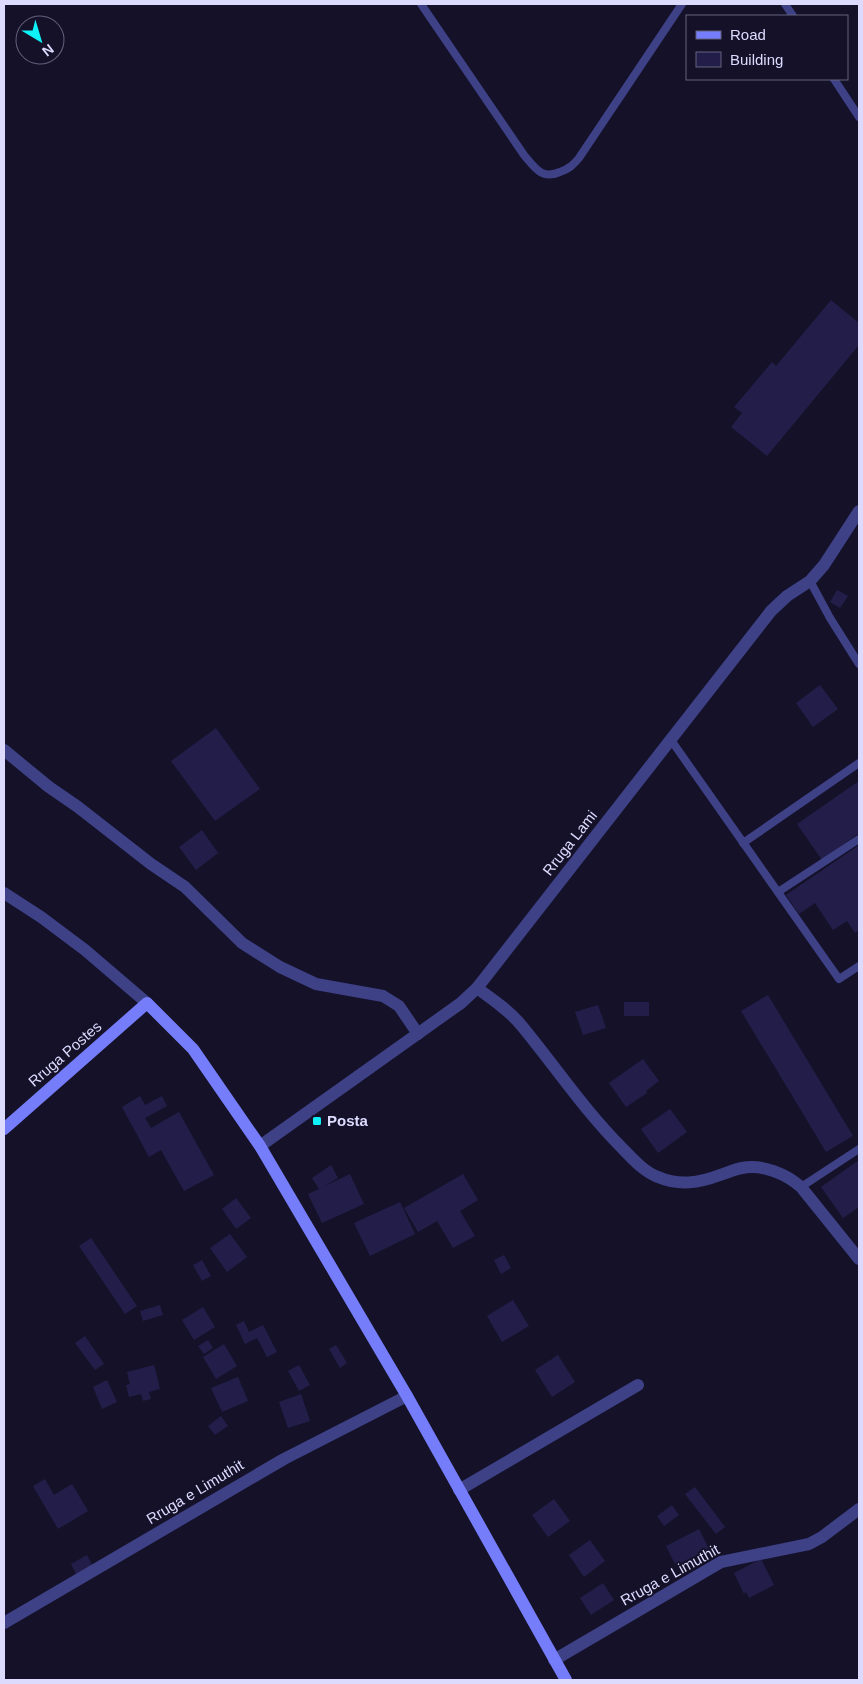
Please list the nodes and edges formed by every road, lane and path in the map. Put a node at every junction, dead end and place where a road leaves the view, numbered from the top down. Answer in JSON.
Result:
{"nodes":[{"id":1,"x":421,"y":4,"type":"edge"},
{"id":2,"x":682,"y":4,"type":"edge"},
{"id":3,"x":785,"y":4,"type":"edge"},
{"id":4,"x":792,"y":15,"type":"edge"},
{"id":5,"x":835,"y":80,"type":"edge"},
{"id":6,"x":859,"y":117,"type":"edge"},
{"id":7,"x":859,"y":511,"type":"edge"},
{"id":8,"x":806,"y":584,"type":"junction"},
{"id":9,"x":859,"y":664,"type":"edge"},
{"id":10,"x":671,"y":740,"type":"junction"},
{"id":11,"x":4,"y":750,"type":"edge"},
{"id":12,"x":859,"y":763,"type":"edge"},
{"id":13,"x":859,"y":838,"type":"edge"},
{"id":14,"x":743,"y":842,"type":"junction"},
{"id":15,"x":778,"y":892,"type":"junction"},
{"id":16,"x":4,"y":893,"type":"edge"},
{"id":17,"x":859,"y":966,"type":"edge"},
{"id":18,"x":477,"y":988,"type":"junction"},
{"id":19,"x":147,"y":1004,"type":"junction"},
{"id":20,"x":418,"y":1034,"type":"junction"},
{"id":21,"x":4,"y":1129,"type":"edge"},
{"id":22,"x":260,"y":1146,"type":"junction"},
{"id":23,"x":859,"y":1149,"type":"edge"},
{"id":24,"x":802,"y":1188,"type":"junction"},
{"id":25,"x":859,"y":1259,"type":"edge"},
{"id":26,"x":638,"y":1385,"type":"dead end"},
{"id":27,"x":407,"y":1396,"type":"junction"},
{"id":28,"x":459,"y":1490,"type":"junction"},
{"id":29,"x":859,"y":1509,"type":"edge"},
{"id":30,"x":4,"y":1623,"type":"edge"},
{"id":31,"x":554,"y":1660,"type":"junction"},
{"id":32,"x":566,"y":1680,"type":"edge"}],
"edges":[{"from":1,"to":2,"type":"lane"},
{"from":3,"to":4,"type":"lane"},
{"from":5,"to":6,"type":"lane"},
{"from":7,"to":8,"type":"street","name":"Rruga Lami"},
{"from":8,"to":9,"type":"lane"},
{"from":8,"to":10,"type":"street","name":"Rruga Lami"},
{"from":10,"to":14,"type":"lane"},
{"from":10,"to":18,"type":"street","name":"Rruga Lami"},
{"from":11,"to":20,"type":"street"},
{"from":12,"to":14,"type":"lane"},
{"from":13,"to":15,"type":"lane"},
{"from":14,"to":15,"type":"lane"},
{"from":15,"to":17,"type":"lane"},
{"from":16,"to":19,"type":"street"},
{"from":18,"to":20,"type":"street","name":"Rruga Lami"},
{"from":18,"to":24,"type":"street"},
{"from":19,"to":21,"type":"street","name":"Rruga Postes"},
{"from":19,"to":22,"type":"street"},
{"from":20,"to":22,"type":"street","name":"Rruga Lami"},
{"from":22,"to":27,"type":"street"},
{"from":23,"to":24,"type":"lane"},
{"from":24,"to":25,"type":"street"},
{"from":26,"to":28,"type":"street"},
{"from":27,"to":28,"type":"street"},
{"from":27,"to":30,"type":"street","name":"Rruga e Limuthit"},
{"from":28,"to":31,"type":"street"},
{"from":29,"to":31,"type":"street","name":"Rruga e Limuthit"},
{"from":31,"to":32,"type":"street"}]}
